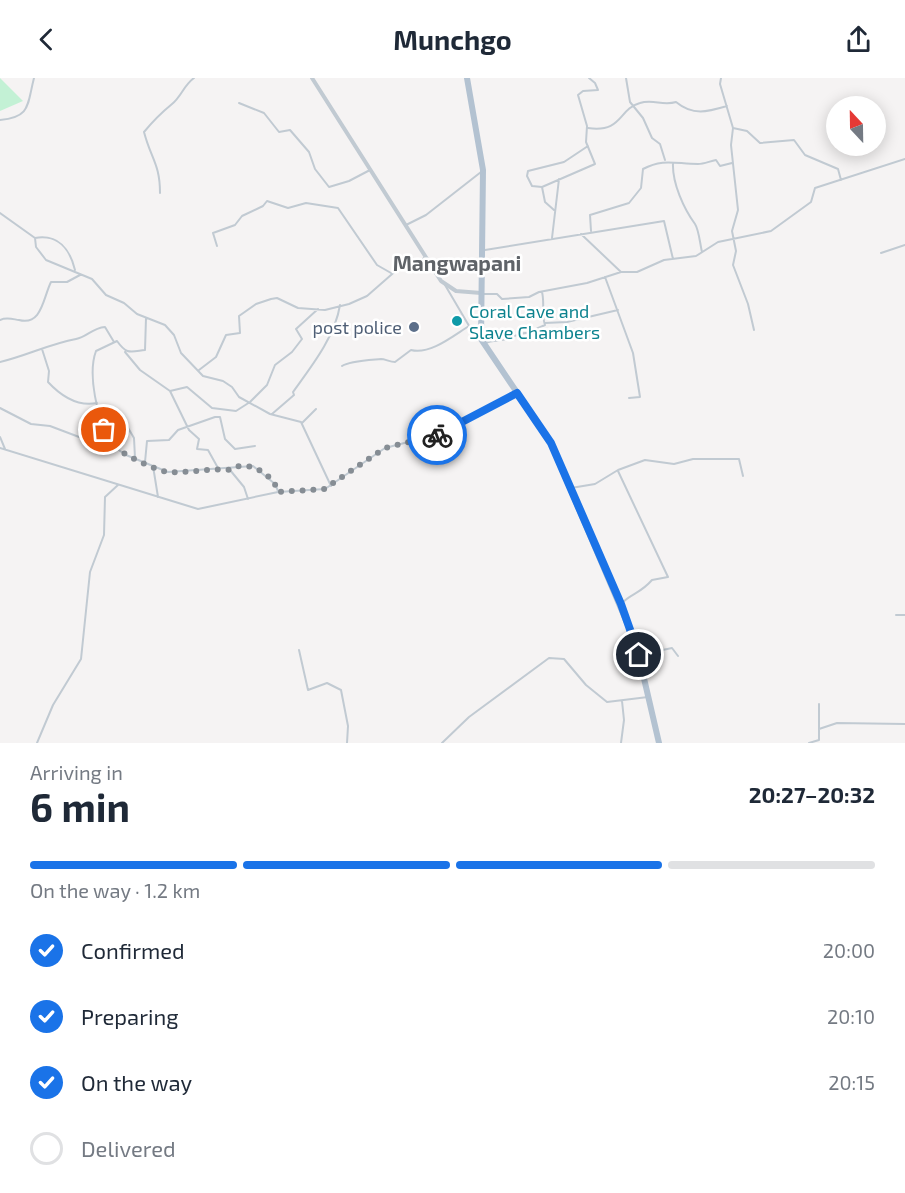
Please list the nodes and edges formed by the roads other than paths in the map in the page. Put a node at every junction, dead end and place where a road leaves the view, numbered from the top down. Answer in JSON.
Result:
{"nodes":[{"id":1,"x":34,"y":78,"type":"edge"},
{"id":2,"x":194,"y":78,"type":"edge"},
{"id":3,"x":312,"y":78,"type":"edge"},
{"id":4,"x":467,"y":78,"type":"edge"},
{"id":5,"x":589,"y":78,"type":"edge"},
{"id":6,"x":626,"y":78,"type":"edge"},
{"id":7,"x":721,"y":78,"type":"edge"},
{"id":8,"x":238,"y":103,"type":"dead end"},
{"id":9,"x":633,"y":106,"type":"junction"},
{"id":10,"x":727,"y":106,"type":"junction"},
{"id":11,"x":0,"y":120,"type":"edge"},
{"id":12,"x":588,"y":128,"type":"junction"},
{"id":13,"x":733,"y":128,"type":"junction"},
{"id":14,"x":588,"y":146,"type":"junction"},
{"id":15,"x":905,"y":159,"type":"edge"},
{"id":16,"x":665,"y":160,"type":"junction"},
{"id":17,"x":673,"y":163,"type":"junction"},
{"id":18,"x":732,"y":163,"type":"junction"},
{"id":19,"x":370,"y":170,"type":"junction"},
{"id":20,"x":483,"y":170,"type":"junction"},
{"id":21,"x":559,"y":179,"type":"junction"},
{"id":22,"x":841,"y":180,"type":"junction"},
{"id":23,"x":542,"y":188,"type":"junction"},
{"id":24,"x":160,"y":193,"type":"dead end"},
{"id":25,"x":554,"y":211,"type":"junction"},
{"id":26,"x":0,"y":213,"type":"edge"},
{"id":27,"x":406,"y":225,"type":"junction"},
{"id":28,"x":591,"y":231,"type":"junction"},
{"id":29,"x":581,"y":234,"type":"junction"},
{"id":30,"x":35,"y":238,"type":"junction"},
{"id":31,"x":552,"y":238,"type":"junction"},
{"id":32,"x":732,"y":239,"type":"junction"},
{"id":33,"x":217,"y":246,"type":"dead end"},
{"id":34,"x":905,"y":246,"type":"edge"},
{"id":35,"x":482,"y":249,"type":"junction"},
{"id":36,"x":702,"y":253,"type":"junction"},
{"id":37,"x":881,"y":253,"type":"dead end"},
{"id":38,"x":425,"y":257,"type":"junction"},
{"id":39,"x":673,"y":260,"type":"junction"},
{"id":40,"x":75,"y":270,"type":"junction"},
{"id":41,"x":621,"y":272,"type":"junction"},
{"id":42,"x":392,"y":273,"type":"junction"},
{"id":43,"x":81,"y":274,"type":"junction"},
{"id":44,"x":605,"y":277,"type":"junction"},
{"id":45,"x":445,"y":285,"type":"junction"},
{"id":46,"x":542,"y":292,"type":"junction"},
{"id":47,"x":481,"y":293,"type":"junction"},
{"id":48,"x":340,"y":305,"type":"junction"},
{"id":49,"x":318,"y":309,"type":"junction"},
{"id":50,"x":618,"y":310,"type":"junction"},
{"id":51,"x":146,"y":318,"type":"junction"},
{"id":52,"x":0,"y":320,"type":"edge"},
{"id":53,"x":545,"y":323,"type":"junction"},
{"id":54,"x":469,"y":326,"type":"junction"},
{"id":55,"x":754,"y":330,"type":"dead end"},
{"id":56,"x":482,"y":341,"type":"junction"},
{"id":57,"x":114,"y":342,"type":"junction"},
{"id":58,"x":42,"y":349,"type":"junction"},
{"id":59,"x":125,"y":352,"type":"junction"},
{"id":60,"x":0,"y":362,"type":"edge"},
{"id":61,"x":342,"y":366,"type":"dead end"},
{"id":62,"x":199,"y":370,"type":"junction"},
{"id":63,"x":170,"y":391,"type":"junction"},
{"id":64,"x":517,"y":393,"type":"junction"},
{"id":65,"x":629,"y":399,"type":"dead end"},
{"id":66,"x":250,"y":402,"type":"junction"},
{"id":67,"x":97,"y":403,"type":"junction"},
{"id":68,"x":0,"y":408,"type":"edge"},
{"id":69,"x":316,"y":409,"type":"dead end"},
{"id":70,"x":272,"y":414,"type":"junction"},
{"id":71,"x":100,"y":417,"type":"junction"},
{"id":72,"x":302,"y":423,"type":"junction"},
{"id":73,"x":188,"y":426,"type":"junction"},
{"id":74,"x":0,"y":437,"type":"edge"},
{"id":75,"x":111,"y":444,"type":"junction"},
{"id":76,"x":255,"y":446,"type":"dead end"},
{"id":77,"x":0,"y":448,"type":"edge"},
{"id":78,"x":5,"y":449,"type":"junction"},
{"id":79,"x":135,"y":459,"type":"junction"},
{"id":80,"x":147,"y":464,"type":"junction"},
{"id":81,"x":153,"y":466,"type":"junction"},
{"id":82,"x":218,"y":468,"type":"junction"},
{"id":83,"x":230,"y":470,"type":"junction"},
{"id":84,"x":618,"y":470,"type":"junction"},
{"id":85,"x":743,"y":476,"type":"dead end"},
{"id":86,"x":118,"y":485,"type":"junction"},
{"id":87,"x":331,"y":486,"type":"junction"},
{"id":88,"x":571,"y":488,"type":"junction"},
{"id":89,"x":278,"y":492,"type":"junction"},
{"id":90,"x":158,"y":497,"type":"junction"},
{"id":91,"x":248,"y":500,"type":"junction"},
{"id":92,"x":621,"y":604,"type":"junction"},
{"id":93,"x":896,"y":615,"type":"dead end"},
{"id":94,"x":905,"y":615,"type":"edge"},
{"id":95,"x":299,"y":650,"type":"dead end"},
{"id":96,"x":639,"y":655,"type":"junction"},
{"id":97,"x":678,"y":656,"type":"dead end"},
{"id":98,"x":649,"y":697,"type":"junction"},
{"id":99,"x":622,"y":701,"type":"junction"},
{"id":100,"x":819,"y":704,"type":"dead end"},
{"id":101,"x":905,"y":724,"type":"edge"},
{"id":102,"x":819,"y":729,"type":"junction"},
{"id":103,"x":37,"y":743,"type":"edge"},
{"id":104,"x":347,"y":743,"type":"edge"},
{"id":105,"x":442,"y":743,"type":"edge"},
{"id":106,"x":621,"y":743,"type":"edge"},
{"id":107,"x":659,"y":743,"type":"edge"},
{"id":108,"x":809,"y":743,"type":"edge"}],
"edges":[{"from":1,"to":11,"type":"street"},
{"from":2,"to":24,"type":"street"},
{"from":3,"to":19,"type":"street"},
{"from":4,"to":20,"type":"main road"},
{"from":5,"to":12,"type":"street"},
{"from":6,"to":9,"type":"street"},
{"from":7,"to":10,"type":"street"},
{"from":8,"to":19,"type":"street"},
{"from":9,"to":10,"type":"street"},
{"from":9,"to":12,"type":"street"},
{"from":9,"to":16,"type":"street"},
{"from":10,"to":13,"type":"street"},
{"from":12,"to":14,"type":"street"},
{"from":13,"to":18,"type":"street"},
{"from":13,"to":22,"type":"street"},
{"from":14,"to":21,"type":"street"},
{"from":14,"to":23,"type":"street"},
{"from":15,"to":22,"type":"street"},
{"from":16,"to":17,"type":"street"},
{"from":16,"to":28,"type":"street"},
{"from":17,"to":18,"type":"street"},
{"from":17,"to":36,"type":"street"},
{"from":18,"to":32,"type":"street"},
{"from":19,"to":27,"type":"street"},
{"from":20,"to":27,"type":"street"},
{"from":20,"to":35,"type":"main road"},
{"from":21,"to":23,"type":"street"},
{"from":21,"to":25,"type":"street"},
{"from":22,"to":32,"type":"street"},
{"from":23,"to":25,"type":"street"},
{"from":25,"to":31,"type":"street"},
{"from":26,"to":30,"type":"street"},
{"from":27,"to":38,"type":"street"},
{"from":28,"to":29,"type":"street"},
{"from":28,"to":39,"type":"street"},
{"from":29,"to":31,"type":"street"},
{"from":29,"to":41,"type":"street"},
{"from":30,"to":40,"type":"street"},
{"from":30,"to":40,"type":"street"},
{"from":31,"to":35,"type":"street"},
{"from":32,"to":36,"type":"street"},
{"from":32,"to":55,"type":"street"},
{"from":33,"to":42,"type":"street"},
{"from":34,"to":37,"type":"street"},
{"from":35,"to":47,"type":"main road"},
{"from":36,"to":39,"type":"street"},
{"from":38,"to":42,"type":"street"},
{"from":38,"to":45,"type":"street"},
{"from":39,"to":41,"type":"street"},
{"from":40,"to":43,"type":"street"},
{"from":41,"to":44,"type":"street"},
{"from":42,"to":48,"type":"street"},
{"from":43,"to":51,"type":"street"},
{"from":43,"to":52,"type":"street"},
{"from":44,"to":46,"type":"street"},
{"from":44,"to":50,"type":"street"},
{"from":45,"to":47,"type":"street"},
{"from":45,"to":54,"type":"street"},
{"from":46,"to":47,"type":"street"},
{"from":46,"to":53,"type":"street"},
{"from":47,"to":56,"type":"main road"},
{"from":48,"to":49,"type":"street"},
{"from":48,"to":70,"type":"street"},
{"from":49,"to":62,"type":"street"},
{"from":49,"to":66,"type":"street"},
{"from":50,"to":53,"type":"street"},
{"from":50,"to":65,"type":"street"},
{"from":51,"to":59,"type":"street"},
{"from":51,"to":62,"type":"street"},
{"from":53,"to":56,"type":"street"},
{"from":54,"to":56,"type":"street"},
{"from":54,"to":61,"type":"street"},
{"from":56,"to":64,"type":"main road"},
{"from":57,"to":58,"type":"street"},
{"from":57,"to":59,"type":"street"},
{"from":57,"to":67,"type":"street"},
{"from":58,"to":60,"type":"street"},
{"from":58,"to":67,"type":"street"},
{"from":59,"to":63,"type":"street"},
{"from":62,"to":66,"type":"street"},
{"from":63,"to":66,"type":"street"},
{"from":63,"to":73,"type":"street"},
{"from":64,"to":87,"type":"street"},
{"from":64,"to":88,"type":"main road"},
{"from":66,"to":70,"type":"street"},
{"from":67,"to":71,"type":"street"},
{"from":68,"to":75,"type":"street"},
{"from":69,"to":72,"type":"street"},
{"from":70,"to":72,"type":"street"},
{"from":71,"to":75,"type":"street"},
{"from":71,"to":79,"type":"street"},
{"from":72,"to":87,"type":"street"},
{"from":73,"to":76,"type":"street"},
{"from":73,"to":80,"type":"street"},
{"from":73,"to":82,"type":"street"},
{"from":74,"to":78,"type":"street"},
{"from":75,"to":79,"type":"street"},
{"from":77,"to":78,"type":"street"},
{"from":78,"to":86,"type":"street"},
{"from":79,"to":80,"type":"street"},
{"from":80,"to":81,"type":"street"},
{"from":81,"to":82,"type":"street"},
{"from":81,"to":90,"type":"street"},
{"from":82,"to":83,"type":"street"},
{"from":83,"to":89,"type":"street"},
{"from":83,"to":91,"type":"street"},
{"from":84,"to":85,"type":"street"},
{"from":84,"to":88,"type":"street"},
{"from":84,"to":92,"type":"street"},
{"from":86,"to":90,"type":"street"},
{"from":86,"to":103,"type":"street"},
{"from":87,"to":89,"type":"street"},
{"from":88,"to":92,"type":"main road"},
{"from":89,"to":91,"type":"street"},
{"from":90,"to":91,"type":"street"},
{"from":92,"to":96,"type":"main road"},
{"from":93,"to":94,"type":"street"},
{"from":95,"to":104,"type":"street"},
{"from":96,"to":97,"type":"street"},
{"from":96,"to":98,"type":"main road"},
{"from":98,"to":99,"type":"street"},
{"from":98,"to":107,"type":"main road"},
{"from":99,"to":105,"type":"street"},
{"from":99,"to":106,"type":"street"},
{"from":100,"to":102,"type":"street"},
{"from":101,"to":102,"type":"street"},
{"from":102,"to":108,"type":"street"}]}
